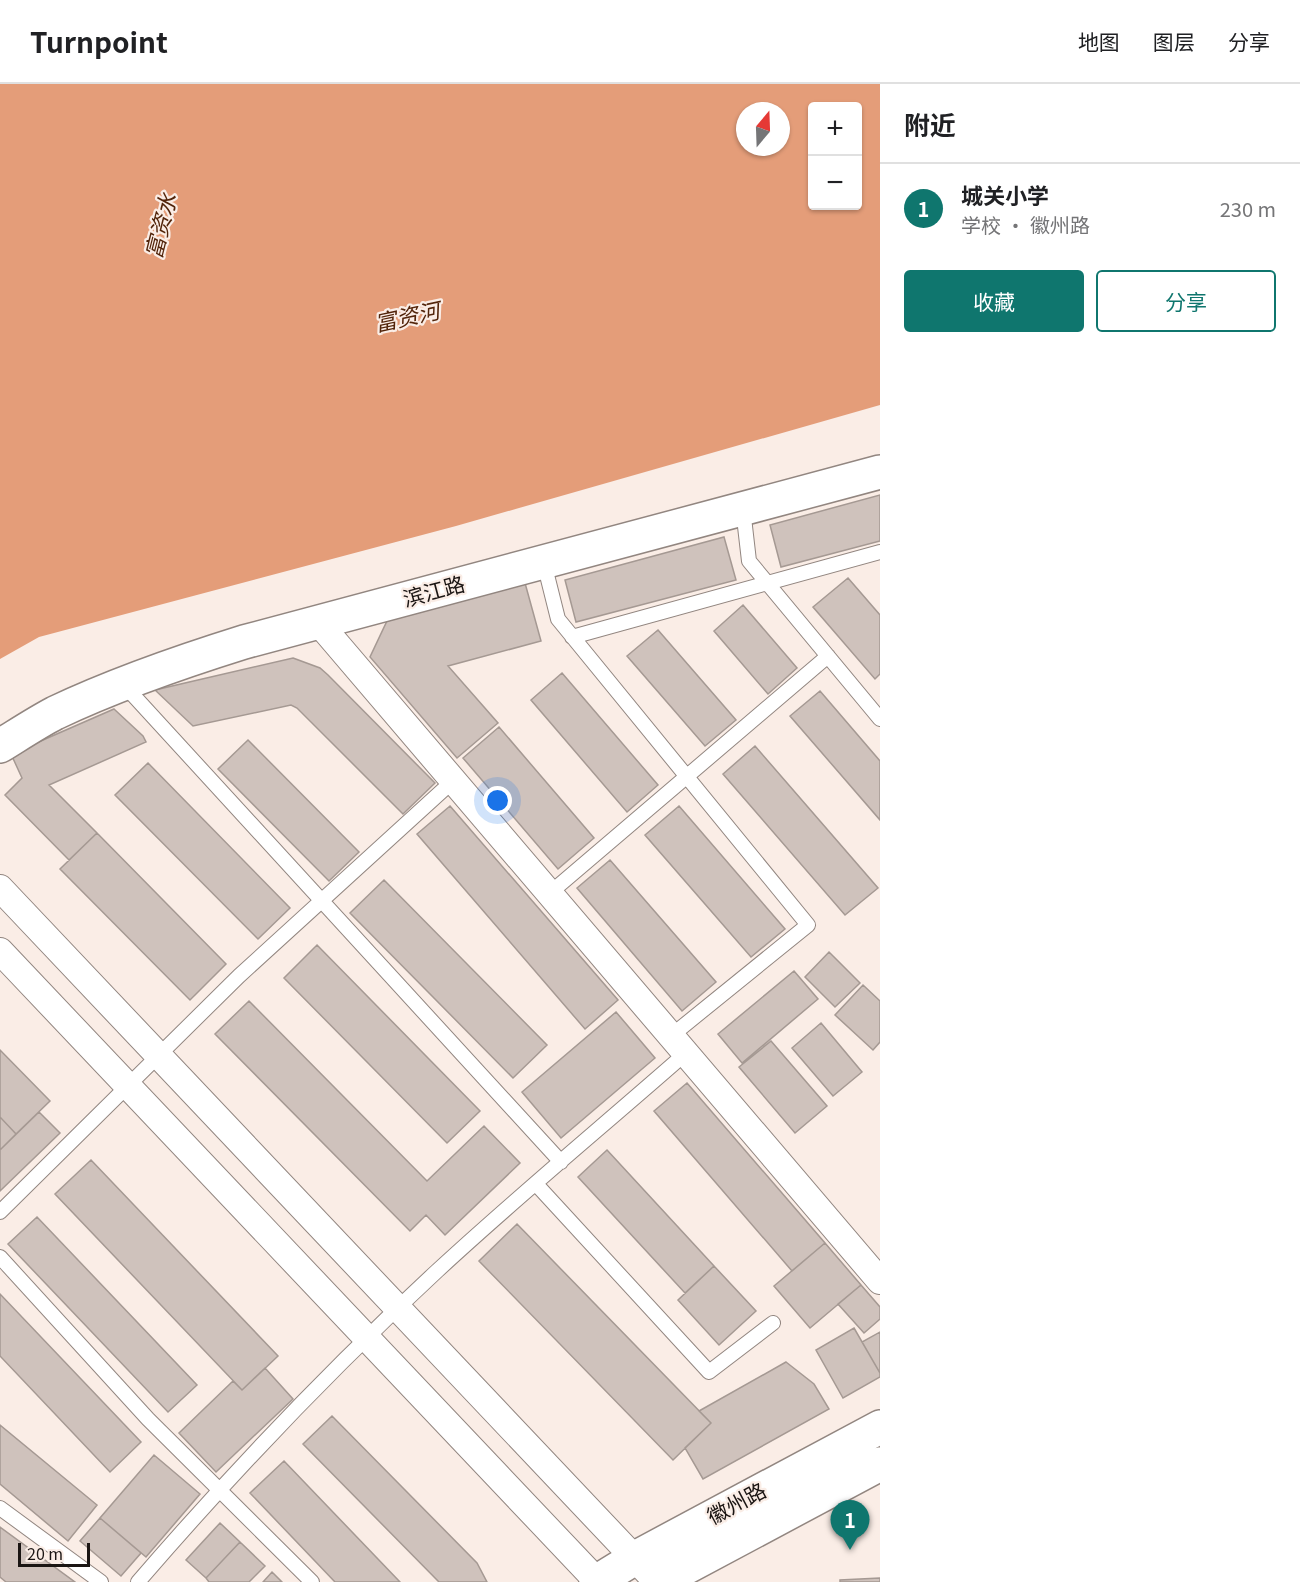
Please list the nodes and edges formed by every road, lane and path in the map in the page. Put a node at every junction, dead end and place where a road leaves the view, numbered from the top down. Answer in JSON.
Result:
{"nodes":[{"id":1,"x":880,"y":472,"type":"edge"},
{"id":2,"x":743,"y":509,"type":"junction"},
{"id":3,"x":880,"y":552,"type":"edge"},
{"id":4,"x":544,"y":563,"type":"junction"},
{"id":5,"x":767,"y":583,"type":"junction"},
{"id":6,"x":318,"y":622,"type":"junction"},
{"id":7,"x":572,"y":637,"type":"junction"},
{"id":8,"x":828,"y":656,"type":"junction"},
{"id":9,"x":123,"y":684,"type":"junction"},
{"id":10,"x":880,"y":719,"type":"edge"},
{"id":11,"x":0,"y":746,"type":"edge"},
{"id":12,"x":687,"y":776,"type":"junction"},
{"id":13,"x":454,"y":780,"type":"junction"},
{"id":14,"x":0,"y":888,"type":"edge"},
{"id":15,"x":550,"y":893,"type":"junction"},
{"id":16,"x":321,"y":901,"type":"junction"},
{"id":17,"x":0,"y":951,"type":"edge"},
{"id":18,"x":679,"y":1044,"type":"junction"},
{"id":19,"x":159,"y":1056,"type":"junction"},
{"id":20,"x":129,"y":1086,"type":"junction"},
{"id":21,"x":561,"y":1162,"type":"junction"},
{"id":22,"x":536,"y":1184,"type":"junction"},
{"id":23,"x":0,"y":1212,"type":"edge"},
{"id":24,"x":0,"y":1257,"type":"edge"},
{"id":25,"x":880,"y":1281,"type":"edge"},
{"id":26,"x":398,"y":1308,"type":"junction"},
{"id":27,"x":773,"y":1323,"type":"dead end"},
{"id":28,"x":367,"y":1338,"type":"junction"},
{"id":29,"x":880,"y":1427,"type":"edge"},
{"id":30,"x":880,"y":1464,"type":"edge"},
{"id":31,"x":219,"y":1490,"type":"junction"},
{"id":32,"x":0,"y":1508,"type":"edge"},
{"id":33,"x":635,"y":1558,"type":"junction"},
{"id":34,"x":101,"y":1582,"type":"edge"},
{"id":35,"x":138,"y":1582,"type":"edge"},
{"id":36,"x":312,"y":1582,"type":"edge"},
{"id":37,"x":597,"y":1582,"type":"edge"},
{"id":38,"x":658,"y":1582,"type":"edge"}],
"edges":[{"from":1,"to":2,"type":"street","name":"滨江路"},
{"from":2,"to":4,"type":"street","name":"滨江路"},
{"from":2,"to":5,"type":"lane"},
{"from":3,"to":5,"type":"lane"},
{"from":4,"to":6,"type":"street","name":"滨江路"},
{"from":4,"to":7,"type":"lane"},
{"from":5,"to":7,"type":"lane"},
{"from":5,"to":8,"type":"lane"},
{"from":6,"to":9,"type":"street","name":"滨江路"},
{"from":6,"to":13,"type":"street"},
{"from":7,"to":12,"type":"lane"},
{"from":8,"to":10,"type":"lane"},
{"from":8,"to":12,"type":"lane"},
{"from":9,"to":11,"type":"street","name":"滨江路"},
{"from":9,"to":16,"type":"lane"},
{"from":12,"to":15,"type":"lane"},
{"from":12,"to":18,"type":"lane"},
{"from":13,"to":15,"type":"street"},
{"from":13,"to":16,"type":"lane"},
{"from":14,"to":19,"type":"street"},
{"from":15,"to":18,"type":"street"},
{"from":16,"to":19,"type":"lane"},
{"from":16,"to":21,"type":"lane"},
{"from":17,"to":20,"type":"street"},
{"from":18,"to":21,"type":"lane"},
{"from":18,"to":25,"type":"street"},
{"from":19,"to":20,"type":"lane"},
{"from":19,"to":26,"type":"street"},
{"from":20,"to":23,"type":"lane"},
{"from":20,"to":28,"type":"street"},
{"from":21,"to":22,"type":"lane"},
{"from":22,"to":26,"type":"lane"},
{"from":22,"to":27,"type":"lane"},
{"from":24,"to":31,"type":"lane"},
{"from":26,"to":28,"type":"lane"},
{"from":26,"to":33,"type":"street"},
{"from":28,"to":31,"type":"lane"},
{"from":28,"to":37,"type":"street"},
{"from":29,"to":33,"type":"street","name":"徽州路"},
{"from":30,"to":38,"type":"street","name":"徽州路"},
{"from":31,"to":35,"type":"lane"},
{"from":31,"to":36,"type":"lane"},
{"from":32,"to":34,"type":"lane"},
{"from":33,"to":37,"type":"street","name":"徽州路"},
{"from":33,"to":38,"type":"street"}]}
